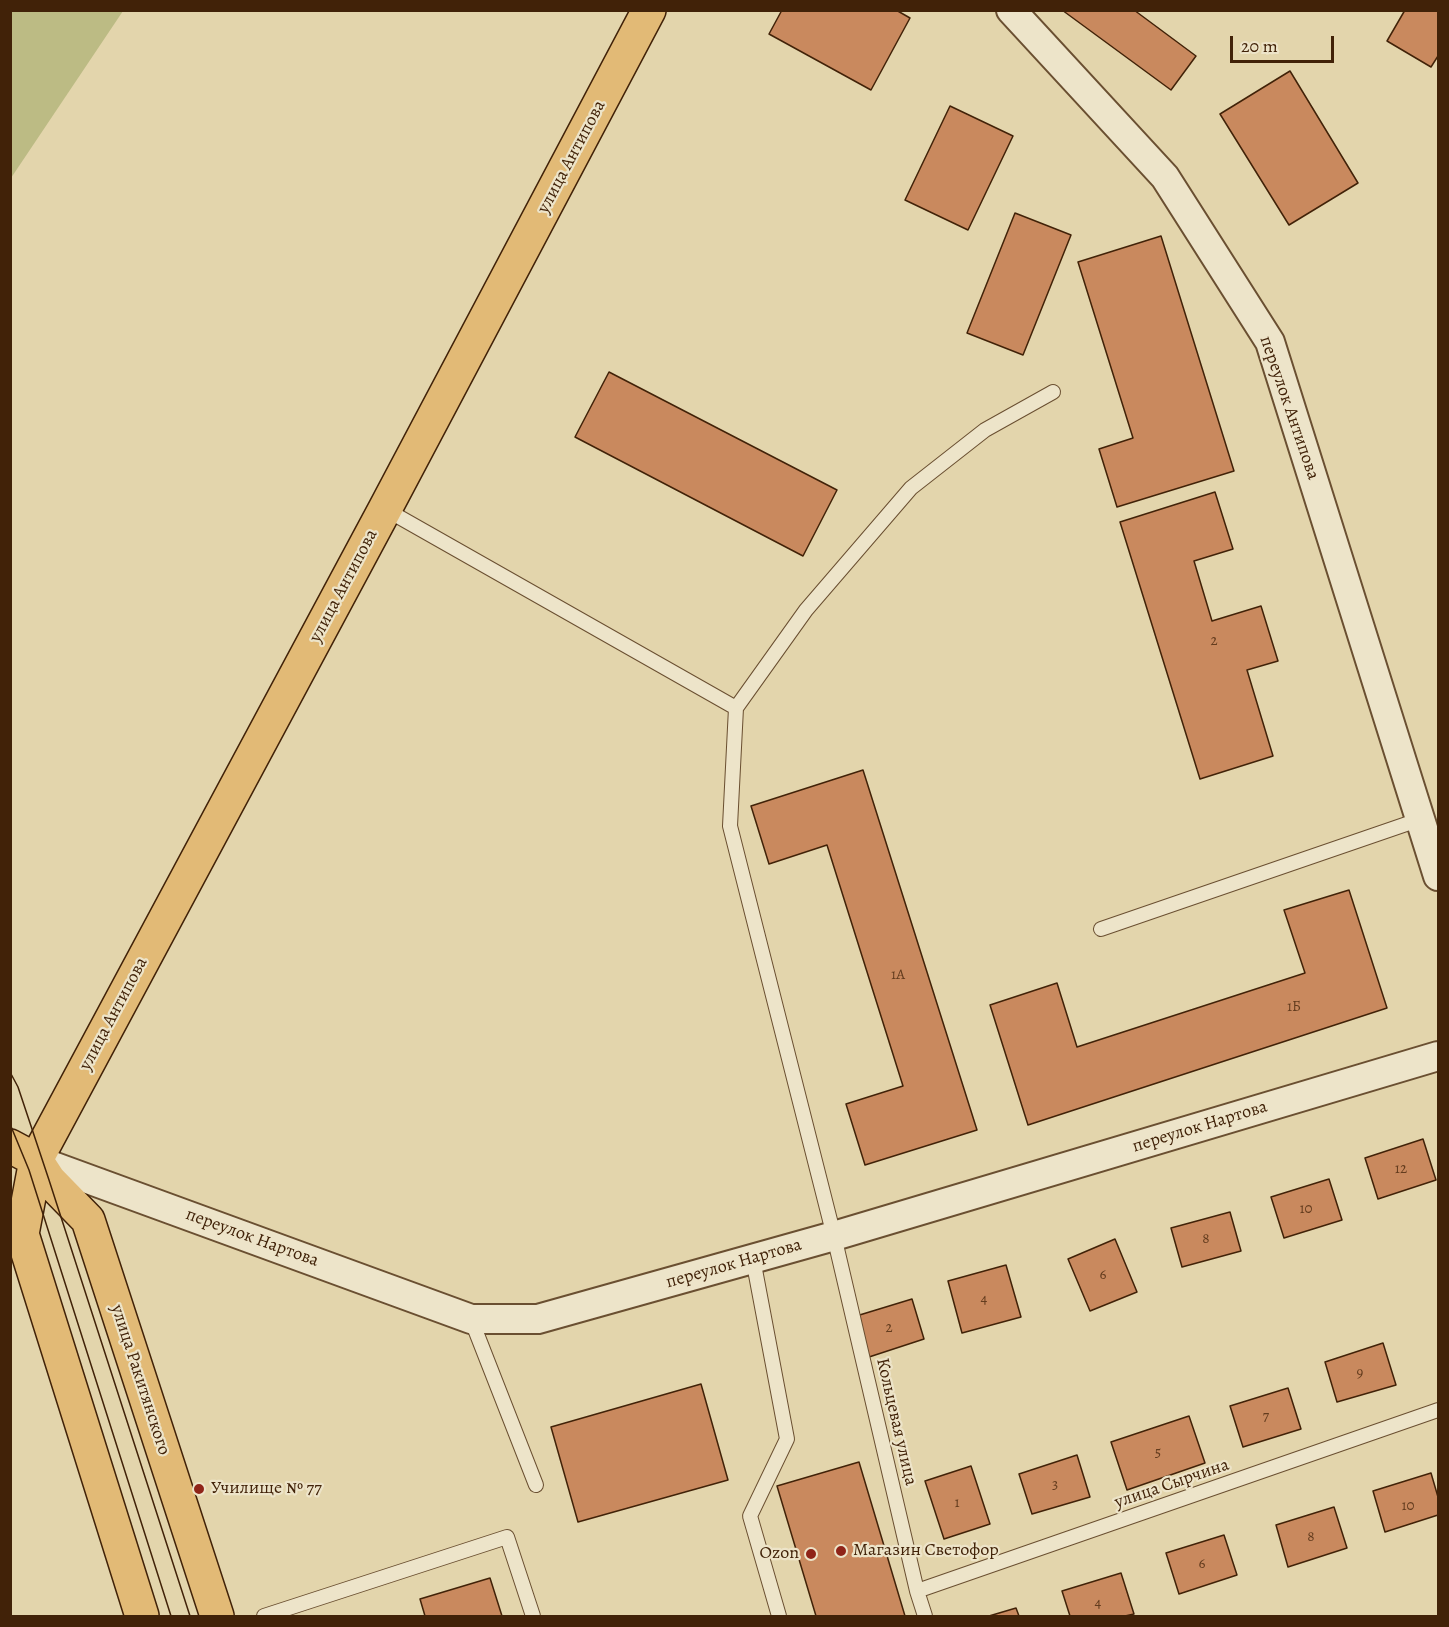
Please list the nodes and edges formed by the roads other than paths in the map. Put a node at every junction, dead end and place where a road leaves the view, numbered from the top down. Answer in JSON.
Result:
{"nodes":[{"id":1,"x":649,"y":10,"type":"edge"},
{"id":2,"x":1011,"y":10,"type":"edge"},
{"id":3,"x":1053,"y":392,"type":"dead end"},
{"id":4,"x":385,"y":509,"type":"junction"},
{"id":5,"x":736,"y":708,"type":"junction"},
{"id":6,"x":1421,"y":819,"type":"junction"},
{"id":7,"x":1438,"y":876,"type":"edge"},
{"id":8,"x":1101,"y":929,"type":"dead end"},
{"id":9,"x":1438,"y":1056,"type":"edge"},
{"id":10,"x":23,"y":1153,"type":"edge"},
{"id":11,"x":834,"y":1236,"type":"junction"},
{"id":12,"x":753,"y":1259,"type":"junction"},
{"id":13,"x":471,"y":1319,"type":"junction"},
{"id":14,"x":1438,"y":1410,"type":"edge"},
{"id":15,"x":536,"y":1485,"type":"dead end"},
{"id":16,"x":917,"y":1591,"type":"junction"},
{"id":17,"x":142,"y":1617,"type":"edge"},
{"id":18,"x":217,"y":1617,"type":"edge"},
{"id":19,"x":264,"y":1617,"type":"edge"},
{"id":20,"x":533,"y":1617,"type":"edge"},
{"id":21,"x":779,"y":1617,"type":"edge"},
{"id":22,"x":925,"y":1617,"type":"edge"}],
"edges":[{"from":1,"to":4,"type":"main road","name":"улица Антипова"},
{"from":2,"to":6,"type":"street","name":"переулок Антипова"},
{"from":3,"to":5,"type":"lane"},
{"from":4,"to":5,"type":"lane"},
{"from":4,"to":10,"type":"main road","name":"улица Антипова"},
{"from":5,"to":11,"type":"lane","name":"Кольцевая улица"},
{"from":6,"to":7,"type":"street","name":"переулок Антипова"},
{"from":6,"to":8,"type":"lane"},
{"from":9,"to":11,"type":"street","name":"переулок Нартова"},
{"from":10,"to":13,"type":"street","name":"переулок Нартова"},
{"from":10,"to":17,"type":"main road"},
{"from":10,"to":18,"type":"main road","name":"улица Ракитянского"},
{"from":11,"to":12,"type":"street","name":"переулок Нартова"},
{"from":11,"to":16,"type":"lane","name":"Кольцевая улица"},
{"from":12,"to":13,"type":"street","name":"переулок Нартова"},
{"from":12,"to":21,"type":"lane"},
{"from":13,"to":15,"type":"lane"},
{"from":14,"to":16,"type":"lane","name":"улица Сырчина"},
{"from":16,"to":22,"type":"lane","name":"Кольцевая улица"},
{"from":19,"to":20,"type":"lane"}]}
